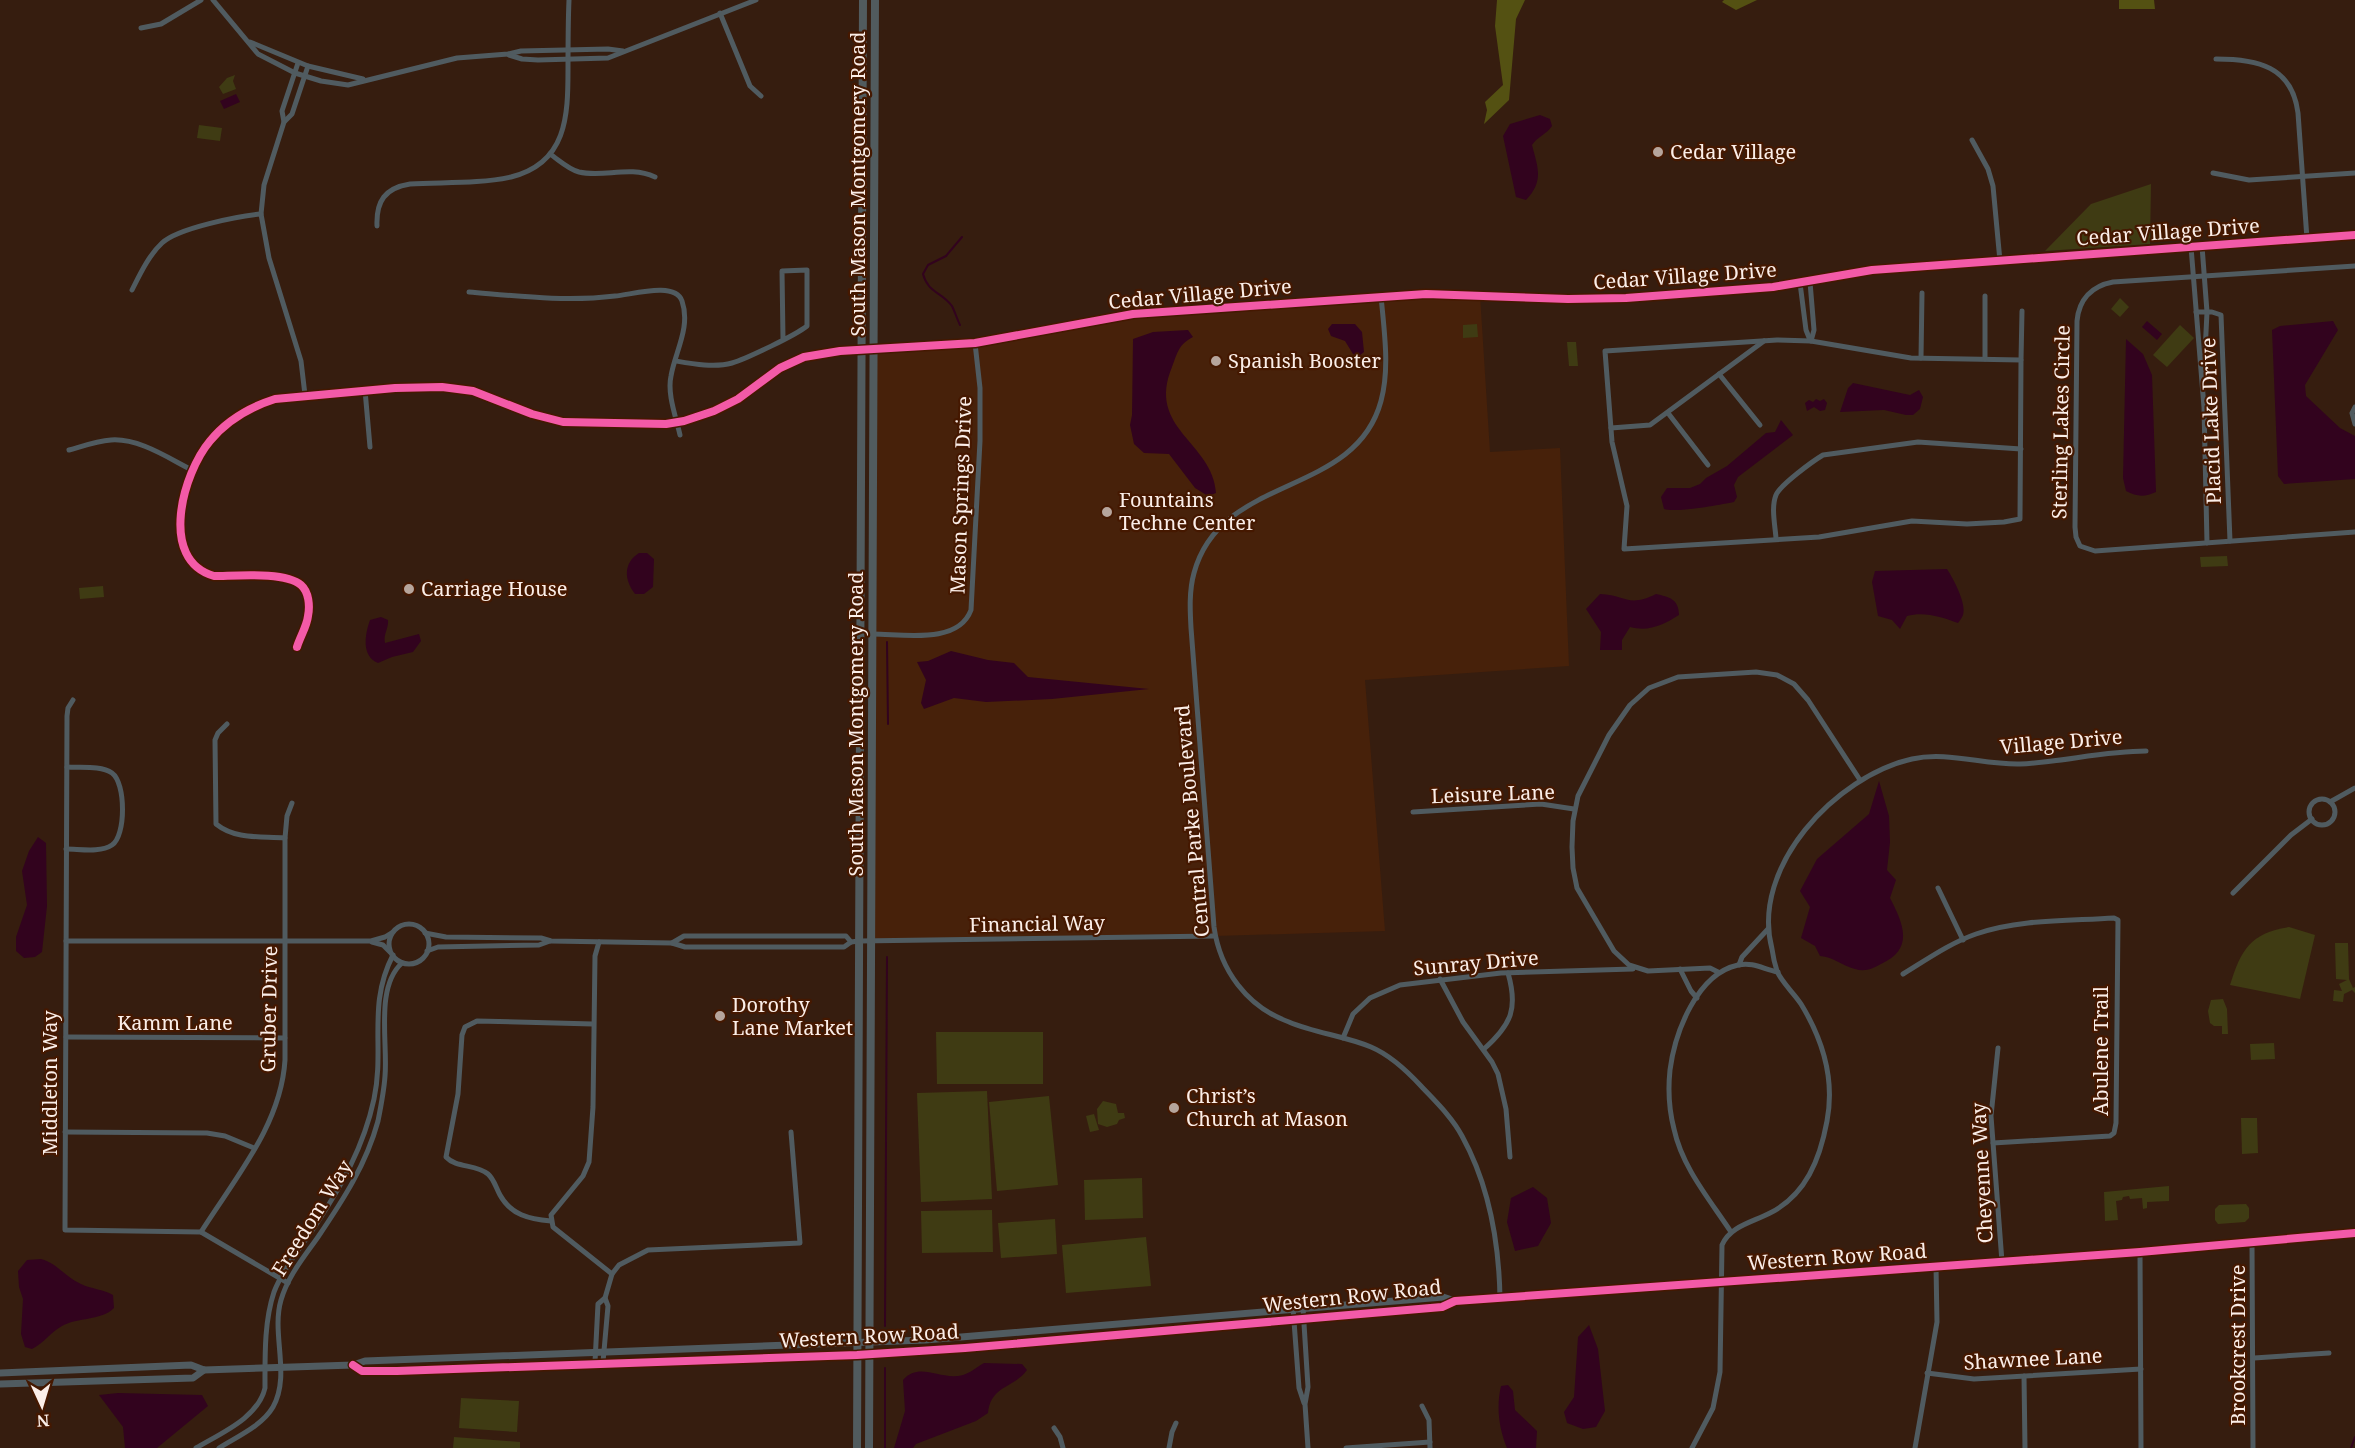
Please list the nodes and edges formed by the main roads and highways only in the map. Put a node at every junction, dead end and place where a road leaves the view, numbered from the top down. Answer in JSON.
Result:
{"nodes":[{"id":1,"x":863,"y":0,"type":"edge"},
{"id":2,"x":874,"y":0,"type":"edge"},
{"id":3,"x":857,"y":1448,"type":"edge"},
{"id":4,"x":869,"y":1448,"type":"edge"}],
"edges":[{"from":1,"to":3,"type":"main road","name":"South Mason Montgomery Road"},
{"from":2,"to":4,"type":"main road","name":"South Mason Montgomery Road"}]}
